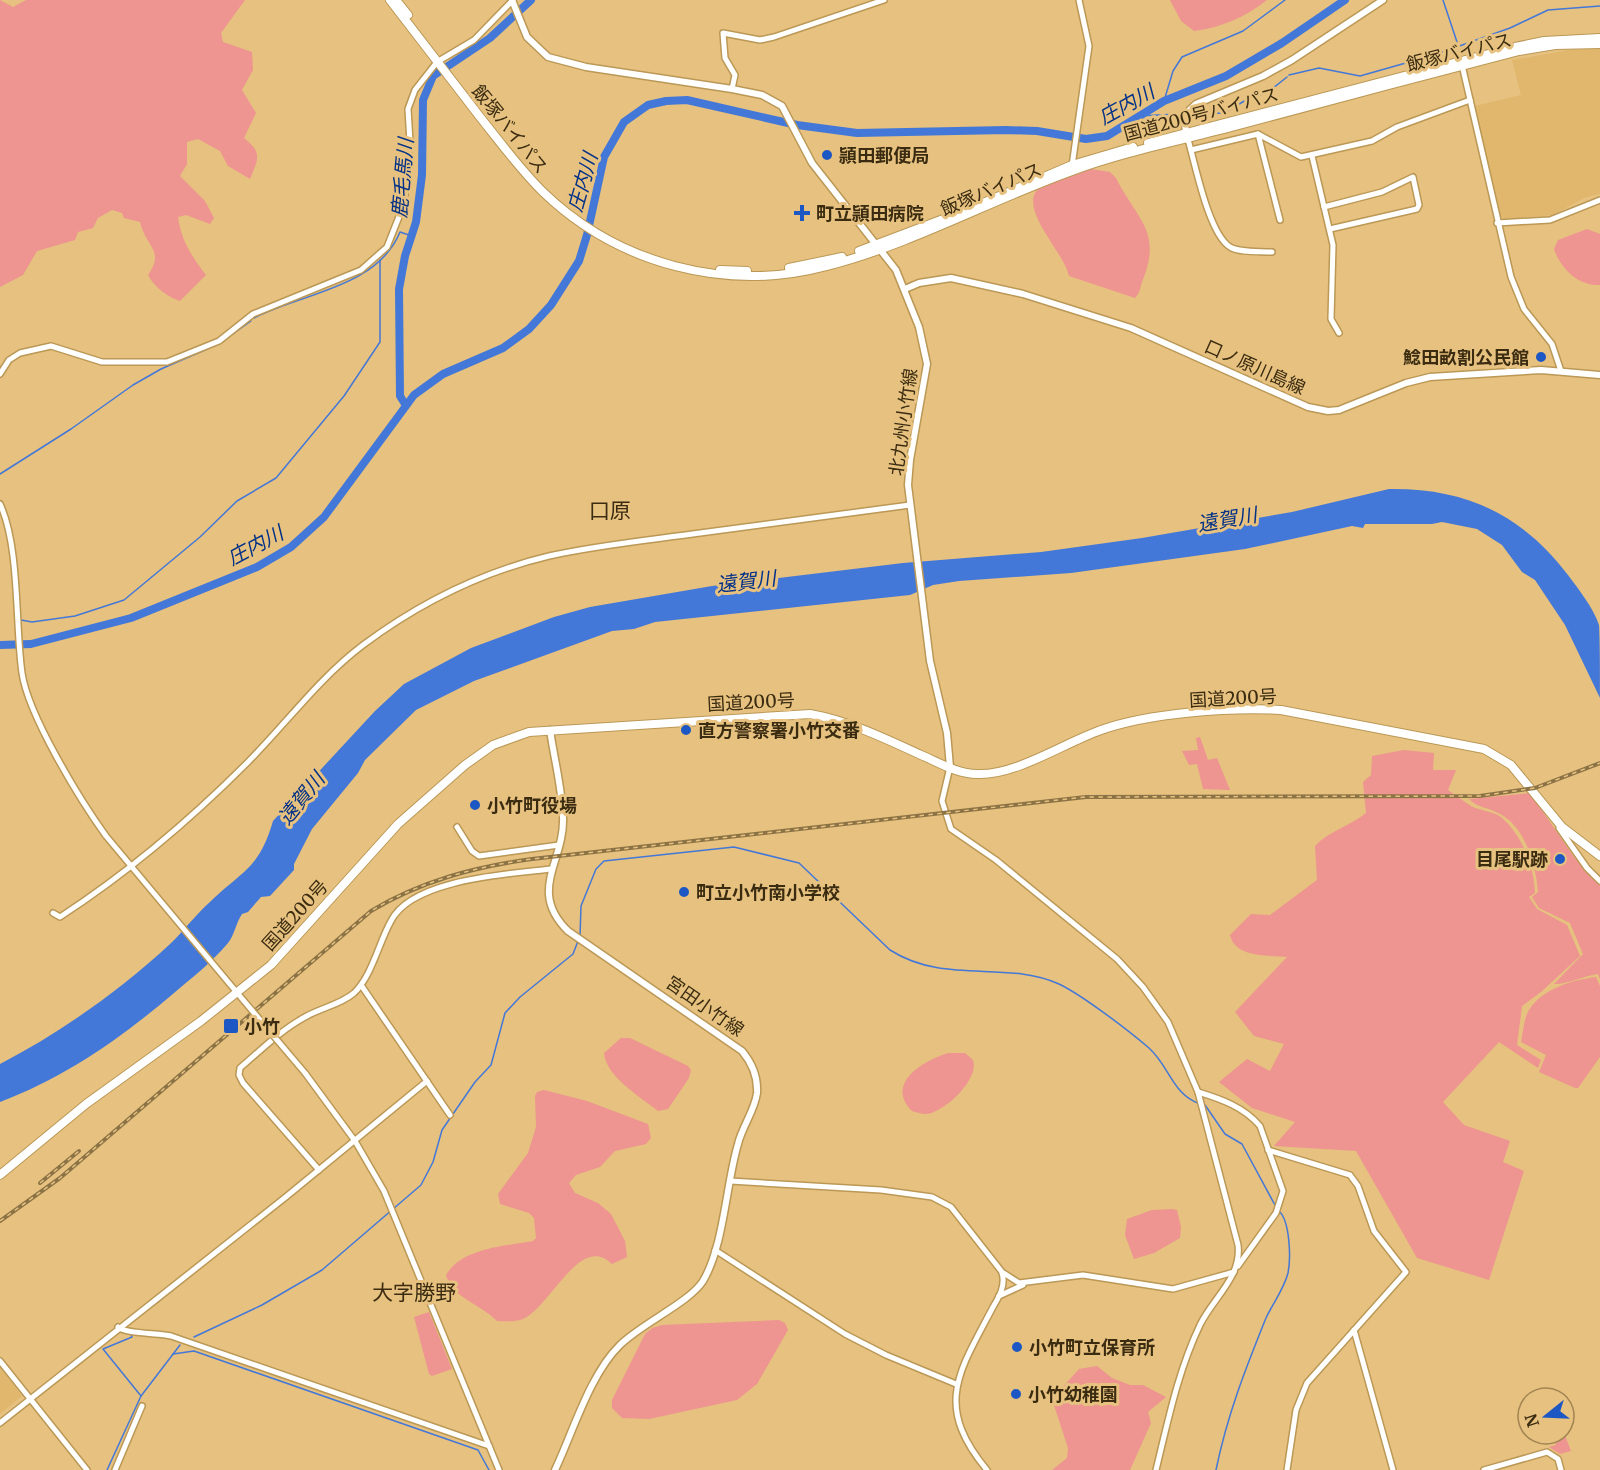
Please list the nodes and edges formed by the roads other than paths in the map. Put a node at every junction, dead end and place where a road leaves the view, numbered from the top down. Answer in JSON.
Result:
{"nodes":[{"id":1,"x":390,"y":0,"type":"edge"},
{"id":2,"x":396,"y":0,"type":"edge"},
{"id":3,"x":884,"y":0,"type":"edge"},
{"id":4,"x":1079,"y":0,"type":"edge"},
{"id":5,"x":1383,"y":0,"type":"edge"},
{"id":6,"x":512,"y":1,"type":"edge"},
{"id":7,"x":1600,"y":38,"type":"edge"},
{"id":8,"x":1600,"y":44,"type":"edge"},
{"id":9,"x":440,"y":62,"type":"junction"},
{"id":10,"x":1461,"y":63,"type":"junction"},
{"id":11,"x":732,"y":89,"type":"junction"},
{"id":12,"x":1470,"y":100,"type":"junction"},
{"id":13,"x":1258,"y":134,"type":"junction"},
{"id":14,"x":1187,"y":136,"type":"junction"},
{"id":15,"x":1191,"y":150,"type":"junction"},
{"id":16,"x":1312,"y":156,"type":"junction"},
{"id":17,"x":1073,"y":167,"type":"junction"},
{"id":18,"x":1600,"y":200,"type":"edge"},
{"id":19,"x":1324,"y":207,"type":"junction"},
{"id":20,"x":1280,"y":220,"type":"dead end"},
{"id":21,"x":1497,"y":223,"type":"junction"},
{"id":22,"x":1330,"y":230,"type":"junction"},
{"id":23,"x":878,"y":247,"type":"junction"},
{"id":24,"x":1272,"y":252,"type":"dead end"},
{"id":25,"x":905,"y":289,"type":"junction"},
{"id":26,"x":1339,"y":333,"type":"dead end"},
{"id":27,"x":1561,"y":371,"type":"junction"},
{"id":28,"x":0,"y":374,"type":"edge"},
{"id":29,"x":1600,"y":375,"type":"edge"},
{"id":30,"x":0,"y":504,"type":"edge"},
{"id":31,"x":910,"y":507,"type":"junction"},
{"id":32,"x":550,"y":730,"type":"junction"},
{"id":33,"x":950,"y":767,"type":"junction"},
{"id":34,"x":1552,"y":816,"type":"junction"},
{"id":35,"x":457,"y":827,"type":"dead end"},
{"id":36,"x":559,"y":845,"type":"junction"},
{"id":37,"x":1600,"y":856,"type":"edge"},
{"id":38,"x":131,"y":869,"type":"junction"},
{"id":39,"x":551,"y":869,"type":"junction"},
{"id":40,"x":1600,"y":881,"type":"edge"},
{"id":41,"x":53,"y":913,"type":"dead end"},
{"id":42,"x":361,"y":984,"type":"junction"},
{"id":43,"x":235,"y":990,"type":"junction"},
{"id":44,"x":427,"y":1081,"type":"junction"},
{"id":45,"x":1198,"y":1092,"type":"junction"},
{"id":46,"x":450,"y":1115,"type":"dead end"},
{"id":47,"x":355,"y":1141,"type":"junction"},
{"id":48,"x":1268,"y":1150,"type":"junction"},
{"id":49,"x":319,"y":1170,"type":"junction"},
{"id":50,"x":0,"y":1175,"type":"edge"},
{"id":51,"x":730,"y":1181,"type":"junction"},
{"id":52,"x":715,"y":1250,"type":"junction"},
{"id":53,"x":1236,"y":1269,"type":"junction"},
{"id":54,"x":1002,"y":1272,"type":"junction"},
{"id":55,"x":1025,"y":1284,"type":"junction"},
{"id":56,"x":999,"y":1296,"type":"junction"},
{"id":57,"x":118,"y":1327,"type":"junction"},
{"id":58,"x":1353,"y":1330,"type":"junction"},
{"id":59,"x":0,"y":1361,"type":"edge"},
{"id":60,"x":956,"y":1384,"type":"junction"},
{"id":61,"x":30,"y":1398,"type":"junction"},
{"id":62,"x":142,"y":1406,"type":"dead end"},
{"id":63,"x":0,"y":1423,"type":"edge"},
{"id":64,"x":489,"y":1446,"type":"junction"},
{"id":65,"x":87,"y":1470,"type":"edge"},
{"id":66,"x":115,"y":1470,"type":"edge"},
{"id":67,"x":499,"y":1470,"type":"edge"},
{"id":68,"x":555,"y":1470,"type":"edge"},
{"id":69,"x":987,"y":1470,"type":"edge"},
{"id":70,"x":1156,"y":1470,"type":"edge"},
{"id":71,"x":1287,"y":1470,"type":"edge"},
{"id":72,"x":1393,"y":1470,"type":"edge"},
{"id":73,"x":1484,"y":1470,"type":"edge"},
{"id":74,"x":1561,"y":1470,"type":"edge"}],
"edges":[{"from":1,"to":9,"type":"highway"},
{"from":2,"to":9,"type":"highway","name":"国道200号バイパス"},
{"from":3,"to":11,"type":"street"},
{"from":4,"to":17,"type":"street"},
{"from":5,"to":14,"type":"main road"},
{"from":6,"to":9,"type":"street"},
{"from":6,"to":11,"type":"main road","name":"北九州小竹線"},
{"from":7,"to":10,"type":"highway","name":"国道200号バイパス"},
{"from":8,"to":10,"type":"highway","name":"飯塚バイパス"},
{"from":9,"to":23,"type":"highway","name":"国道200号バイパス"},
{"from":9,"to":28,"type":"street"},
{"from":10,"to":12,"type":"street"},
{"from":10,"to":14,"type":"highway","name":"国道200号バイパス"},
{"from":11,"to":23,"type":"main road","name":"北九州小竹線"},
{"from":12,"to":16,"type":"street"},
{"from":12,"to":21,"type":"street"},
{"from":13,"to":15,"type":"street"},
{"from":13,"to":16,"type":"street"},
{"from":13,"to":20,"type":"street"},
{"from":14,"to":15,"type":"street"},
{"from":14,"to":17,"type":"highway","name":"国道200号バイパス"},
{"from":15,"to":24,"type":"street"},
{"from":16,"to":19,"type":"street"},
{"from":17,"to":23,"type":"highway","name":"国道200号バイパス"},
{"from":18,"to":21,"type":"street"},
{"from":19,"to":22,"type":"street"},
{"from":19,"to":22,"type":"street"},
{"from":21,"to":27,"type":"street"},
{"from":22,"to":26,"type":"street"},
{"from":23,"to":25,"type":"main road","name":"北九州小竹線"},
{"from":25,"to":27,"type":"main road","name":"口ノ原川島線"},
{"from":25,"to":31,"type":"main road","name":"北九州小竹線"},
{"from":27,"to":29,"type":"main road","name":"口ノ原川島線"},
{"from":30,"to":38,"type":"street"},
{"from":31,"to":33,"type":"main road","name":"北九州小竹線"},
{"from":31,"to":38,"type":"street"},
{"from":32,"to":33,"type":"highway","name":"国道200号"},
{"from":32,"to":36,"type":"main road","name":"宮田小竹線"},
{"from":32,"to":43,"type":"highway","name":"国道200号"},
{"from":33,"to":34,"type":"highway","name":"国道200号"},
{"from":33,"to":45,"type":"street"},
{"from":34,"to":37,"type":"highway","name":"国道200号"},
{"from":34,"to":40,"type":"street"},
{"from":35,"to":36,"type":"street"},
{"from":36,"to":39,"type":"main road","name":"宮田小竹線"},
{"from":38,"to":41,"type":"street"},
{"from":38,"to":43,"type":"street"},
{"from":39,"to":42,"type":"street"},
{"from":39,"to":51,"type":"main road","name":"宮田小竹線"},
{"from":42,"to":44,"type":"street"},
{"from":42,"to":49,"type":"street"},
{"from":43,"to":47,"type":"street","bridge":true},
{"from":43,"to":50,"type":"highway","name":"国道200号"},
{"from":44,"to":46,"type":"street"},
{"from":44,"to":47,"type":"street"},
{"from":45,"to":48,"type":"street"},
{"from":45,"to":53,"type":"street"},
{"from":47,"to":49,"type":"street"},
{"from":47,"to":64,"type":"street"},
{"from":48,"to":53,"type":"street"},
{"from":48,"to":58,"type":"street"},
{"from":49,"to":57,"type":"street"},
{"from":51,"to":52,"type":"main road","name":"宮田小竹線"},
{"from":51,"to":54,"type":"street"},
{"from":52,"to":60,"type":"street"},
{"from":52,"to":68,"type":"main road","name":"宮田小竹線"},
{"from":53,"to":55,"type":"street"},
{"from":53,"to":70,"type":"street"},
{"from":54,"to":55,"type":"street"},
{"from":54,"to":56,"type":"street"},
{"from":55,"to":56,"type":"street"},
{"from":56,"to":60,"type":"street"},
{"from":57,"to":61,"type":"street"},
{"from":57,"to":64,"type":"street"},
{"from":58,"to":71,"type":"street"},
{"from":58,"to":72,"type":"street"},
{"from":59,"to":61,"type":"street"},
{"from":60,"to":69,"type":"street"},
{"from":61,"to":63,"type":"street"},
{"from":61,"to":65,"type":"street"},
{"from":62,"to":66,"type":"street"},
{"from":64,"to":67,"type":"street"},
{"from":73,"to":74,"type":"street"}]}
